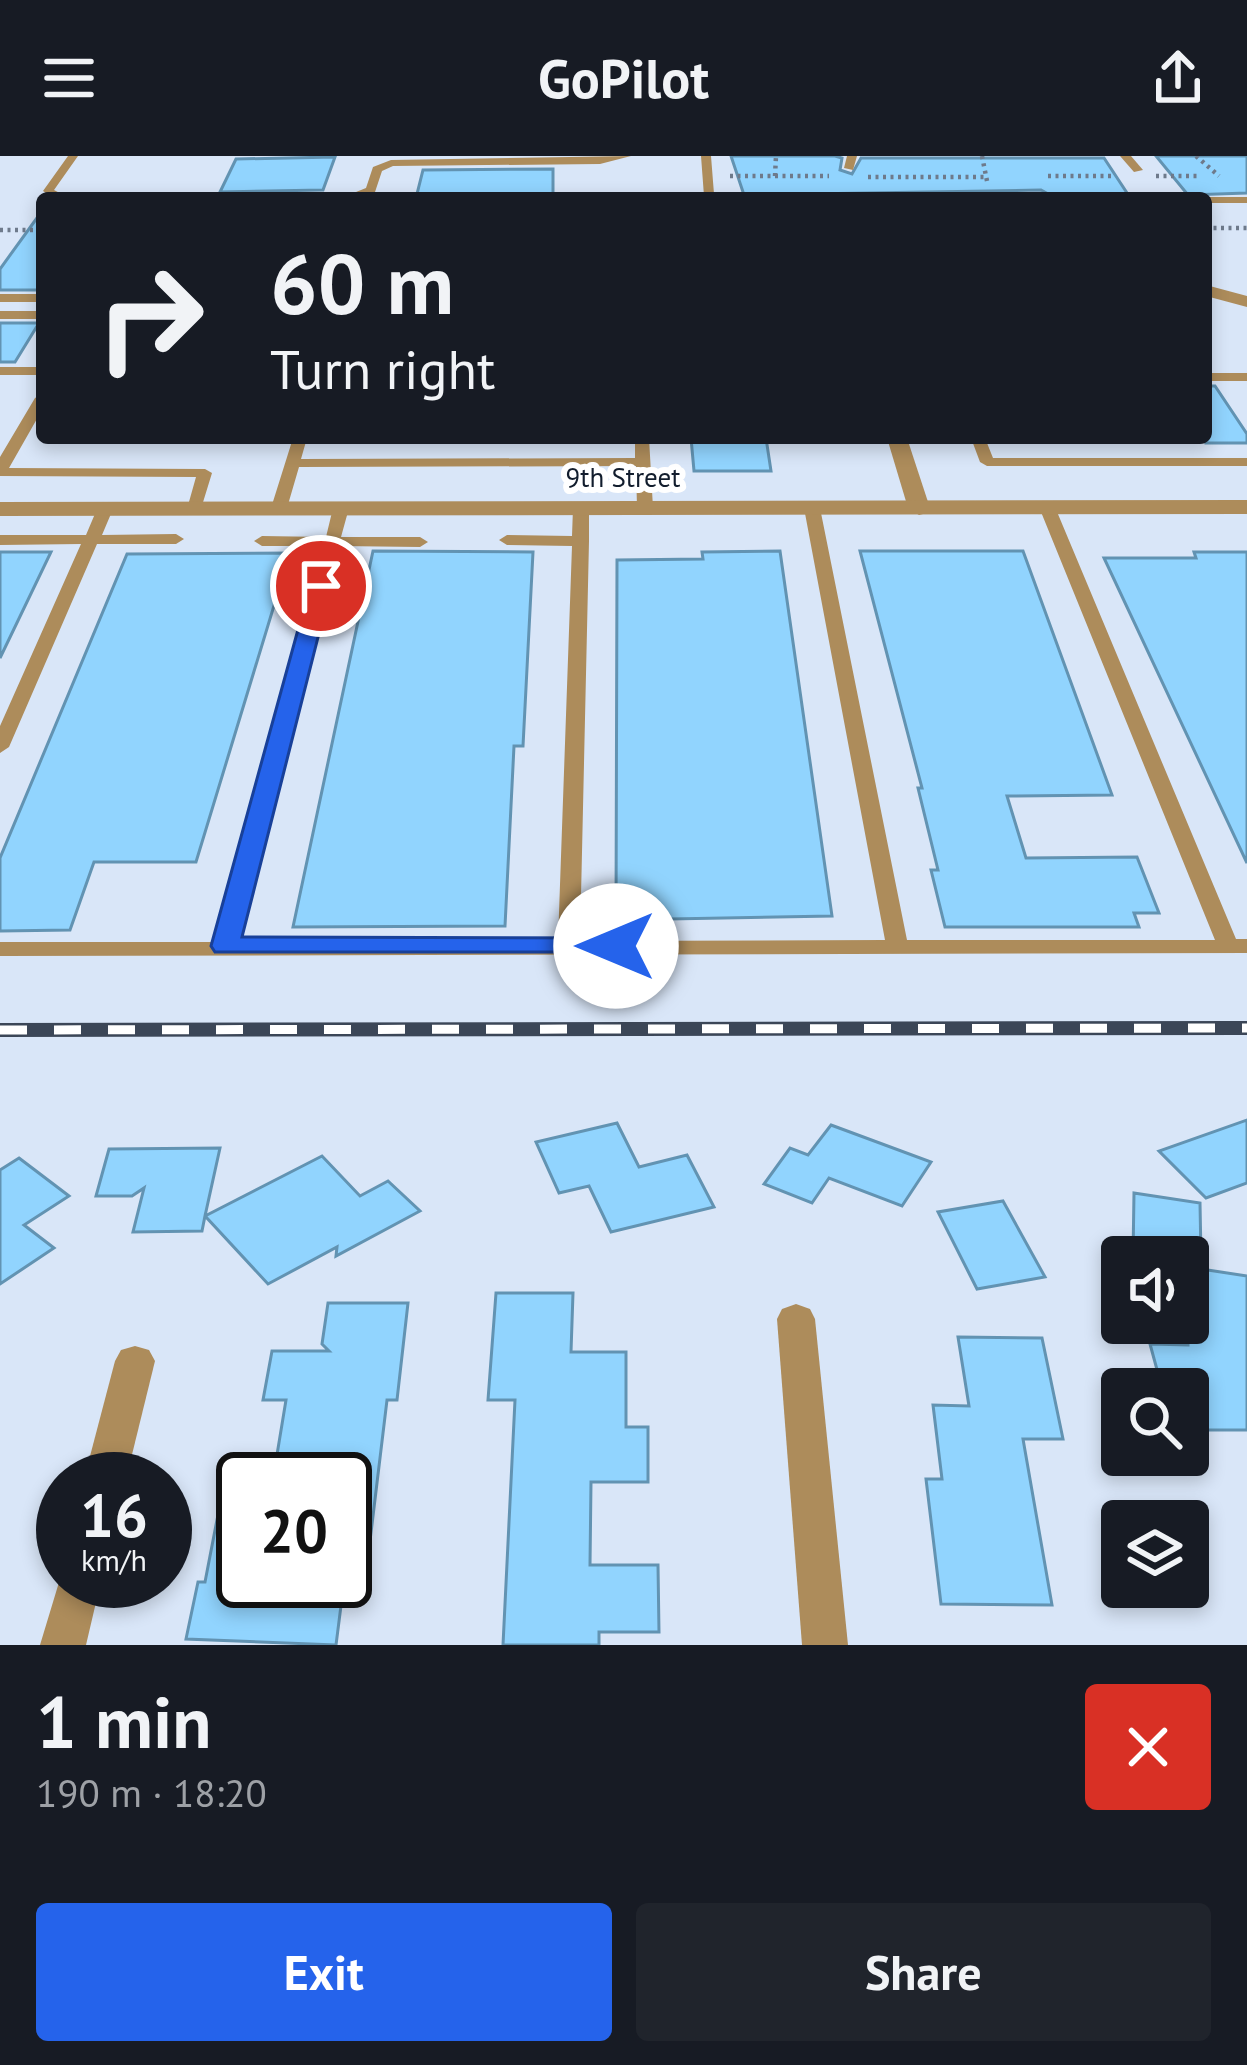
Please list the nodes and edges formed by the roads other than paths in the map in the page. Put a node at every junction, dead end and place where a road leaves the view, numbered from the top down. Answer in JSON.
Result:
{"nodes":[{"id":1,"x":73,"y":156,"type":"edge"},
{"id":2,"x":626,"y":156,"type":"edge"},
{"id":3,"x":706,"y":156,"type":"edge"},
{"id":4,"x":1125,"y":156,"type":"edge"},
{"id":5,"x":1140,"y":173,"type":"road end"},
{"id":6,"x":52,"y":192,"type":"edge"},
{"id":7,"x":365,"y":192,"type":"edge"},
{"id":8,"x":712,"y":192,"type":"edge"},
{"id":9,"x":1212,"y":200,"type":"edge"},
{"id":10,"x":1247,"y":200,"type":"edge"},
{"id":11,"x":0,"y":298,"type":"edge"},
{"id":12,"x":36,"y":298,"type":"edge"},
{"id":13,"x":0,"y":315,"type":"edge"},
{"id":14,"x":36,"y":315,"type":"edge"},
{"id":15,"x":0,"y":371,"type":"edge"},
{"id":16,"x":36,"y":371,"type":"edge"},
{"id":17,"x":1212,"y":378,"type":"edge"},
{"id":18,"x":1245,"y":382,"type":"edge"},
{"id":19,"x":36,"y":408,"type":"edge"},
{"id":20,"x":298,"y":444,"type":"edge"},
{"id":21,"x":642,"y":444,"type":"edge"},
{"id":22,"x":899,"y":444,"type":"edge"},
{"id":23,"x":980,"y":444,"type":"edge"},
{"id":24,"x":643,"y":462,"type":"junction"},
{"id":25,"x":1247,"y":462,"type":"edge"},
{"id":26,"x":292,"y":463,"type":"junction"},
{"id":27,"x":0,"y":471,"type":"edge"},
{"id":28,"x":1247,"y":506,"type":"edge"},
{"id":29,"x":1047,"y":507,"type":"junction"},
{"id":30,"x":105,"y":508,"type":"junction"},
{"id":31,"x":195,"y":508,"type":"junction"},
{"id":32,"x":279,"y":508,"type":"junction"},
{"id":33,"x":341,"y":508,"type":"junction"},
{"id":34,"x":581,"y":508,"type":"junction"},
{"id":35,"x":645,"y":508,"type":"junction"},
{"id":36,"x":812,"y":508,"type":"junction"},
{"id":37,"x":919,"y":508,"type":"junction"},
{"id":38,"x":0,"y":509,"type":"edge"},
{"id":39,"x":176,"y":539,"type":"dead end"},
{"id":40,"x":0,"y":540,"type":"edge"},
{"id":41,"x":91,"y":540,"type":"junction"},
{"id":42,"x":507,"y":540,"type":"dead end"},
{"id":43,"x":333,"y":541,"type":"junction"},
{"id":44,"x":581,"y":541,"type":"junction"},
{"id":45,"x":262,"y":542,"type":"dead end"},
{"id":46,"x":420,"y":542,"type":"dead end"},
{"id":47,"x":0,"y":747,"type":"edge"},
{"id":48,"x":225,"y":946,"type":"junction"},
{"id":49,"x":568,"y":946,"type":"junction"},
{"id":50,"x":897,"y":946,"type":"junction"},
{"id":51,"x":1238,"y":946,"type":"edge"},
{"id":52,"x":0,"y":949,"type":"edge"},
{"id":53,"x":796,"y":1318,"type":"dead end"},
{"id":54,"x":135,"y":1361,"type":"dead end"},
{"id":55,"x":112,"y":1452,"type":"edge"},
{"id":56,"x":73,"y":1608,"type":"edge"},
{"id":57,"x":63,"y":1645,"type":"edge"},
{"id":58,"x":825,"y":1645,"type":"edge"}],
"edges":[{"from":1,"to":6,"type":"lane"},
{"from":2,"to":7,"type":"lane"},
{"from":3,"to":8,"type":"lane"},
{"from":4,"to":5,"type":"lane"},
{"from":9,"to":10,"type":"lane"},
{"from":11,"to":12,"type":"lane"},
{"from":13,"to":14,"type":"lane"},
{"from":15,"to":16,"type":"lane"},
{"from":17,"to":18,"type":"lane"},
{"from":19,"to":27,"type":"lane"},
{"from":20,"to":26,"type":"lane"},
{"from":21,"to":24,"type":"lane"},
{"from":22,"to":37,"type":"street"},
{"from":23,"to":25,"type":"lane"},
{"from":24,"to":26,"type":"lane"},
{"from":24,"to":35,"type":"lane"},
{"from":26,"to":32,"type":"lane"},
{"from":27,"to":31,"type":"lane"},
{"from":28,"to":29,"type":"street","name":"9th Street"},
{"from":29,"to":37,"type":"street","name":"9th Street"},
{"from":29,"to":51,"type":"lane"},
{"from":30,"to":31,"type":"street","name":"9th Street"},
{"from":30,"to":38,"type":"street","name":"9th Street"},
{"from":30,"to":41,"type":"lane"},
{"from":31,"to":32,"type":"street","name":"9th Street"},
{"from":32,"to":33,"type":"street","name":"9th Street"},
{"from":33,"to":34,"type":"street","name":"9th Street"},
{"from":33,"to":43,"type":"lane"},
{"from":34,"to":35,"type":"street","name":"9th Street"},
{"from":34,"to":44,"type":"lane"},
{"from":35,"to":36,"type":"street","name":"9th Street"},
{"from":36,"to":37,"type":"street","name":"9th Street"},
{"from":36,"to":50,"type":"lane"},
{"from":39,"to":41,"type":"lane"},
{"from":40,"to":41,"type":"lane"},
{"from":41,"to":47,"type":"lane"},
{"from":42,"to":44,"type":"lane"},
{"from":43,"to":45,"type":"lane"},
{"from":43,"to":46,"type":"lane"},
{"from":43,"to":48,"type":"lane"},
{"from":44,"to":49,"type":"lane"},
{"from":48,"to":49,"type":"lane"},
{"from":48,"to":52,"type":"lane"},
{"from":49,"to":50,"type":"lane"},
{"from":50,"to":51,"type":"lane"},
{"from":53,"to":58,"type":"street"},
{"from":54,"to":55,"type":"street"},
{"from":56,"to":57,"type":"street"}]}
